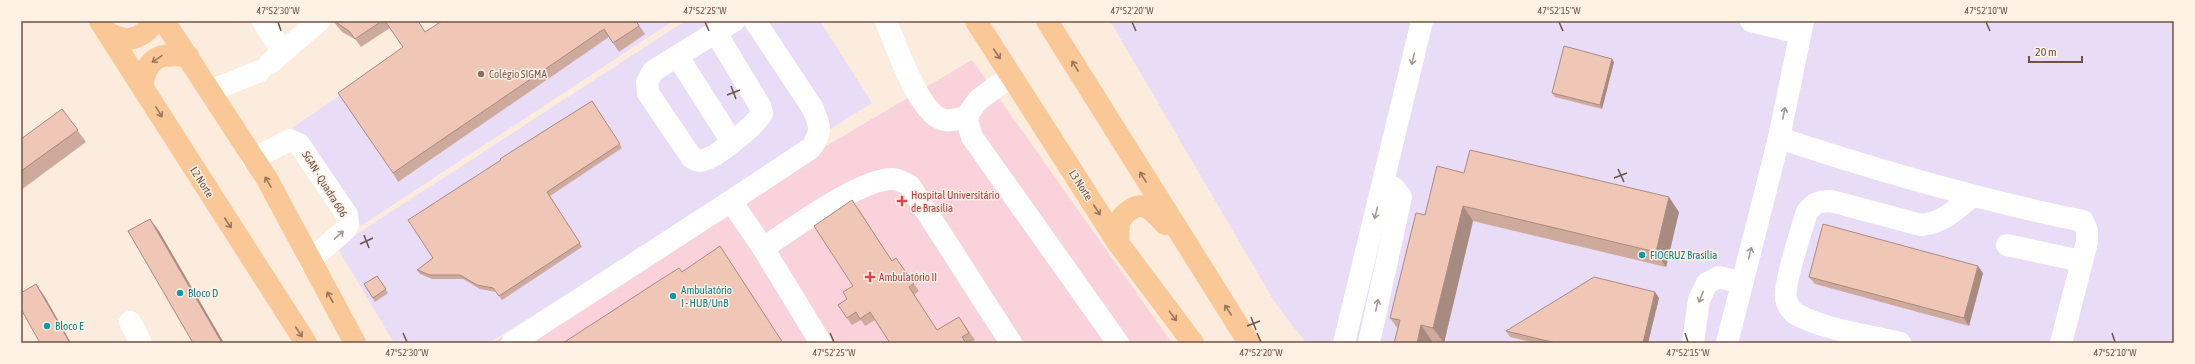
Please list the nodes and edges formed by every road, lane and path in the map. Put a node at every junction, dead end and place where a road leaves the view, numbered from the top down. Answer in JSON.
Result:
{"nodes":[{"id":1,"x":153,"y":21,"type":"edge"},
{"id":2,"x":164,"y":21,"type":"edge"},
{"id":3,"x":263,"y":21,"type":"edge"},
{"id":4,"x":319,"y":21,"type":"edge"},
{"id":5,"x":734,"y":21,"type":"edge"},
{"id":6,"x":755,"y":21,"type":"edge"},
{"id":7,"x":886,"y":21,"type":"edge"},
{"id":8,"x":976,"y":21,"type":"edge"},
{"id":9,"x":1047,"y":21,"type":"edge"},
{"id":10,"x":1422,"y":21,"type":"edge"},
{"id":11,"x":1751,"y":21,"type":"edge"},
{"id":12,"x":1802,"y":27,"type":"edge"},
{"id":13,"x":105,"y":28,"type":"edge"},
{"id":14,"x":716,"y":33,"type":"junction"},
{"id":15,"x":188,"y":56,"type":"junction"},
{"id":16,"x":678,"y":57,"type":"junction"},
{"id":17,"x":271,"y":62,"type":"junction"},
{"id":18,"x":1011,"y":76,"type":"junction"},
{"id":19,"x":142,"y":86,"type":"junction"},
{"id":20,"x":210,"y":91,"type":"junction"},
{"id":21,"x":966,"y":117,"type":"junction"},
{"id":22,"x":1779,"y":138,"type":"junction"},
{"id":23,"x":732,"y":142,"type":"junction"},
{"id":24,"x":252,"y":159,"type":"junction"},
{"id":25,"x":1384,"y":184,"type":"junction"},
{"id":26,"x":1972,"y":196,"type":"junction"},
{"id":27,"x":731,"y":201,"type":"junction"},
{"id":28,"x":1118,"y":243,"type":"junction"},
{"id":29,"x":2007,"y":245,"type":"dead end"},
{"id":30,"x":763,"y":248,"type":"junction"},
{"id":31,"x":1189,"y":250,"type":"junction"},
{"id":32,"x":310,"y":261,"type":"junction"},
{"id":33,"x":2081,"y":261,"type":"junction"},
{"id":34,"x":1742,"y":283,"type":"junction"},
{"id":35,"x":130,"y":322,"type":"dead end"},
{"id":36,"x":141,"y":343,"type":"edge"},
{"id":37,"x":306,"y":343,"type":"edge"},
{"id":38,"x":355,"y":343,"type":"edge"},
{"id":39,"x":512,"y":343,"type":"edge"},
{"id":40,"x":821,"y":343,"type":"edge"},
{"id":41,"x":1011,"y":343,"type":"edge"},
{"id":42,"x":1118,"y":343,"type":"edge"},
{"id":43,"x":1193,"y":343,"type":"edge"},
{"id":44,"x":1249,"y":343,"type":"edge"},
{"id":45,"x":1344,"y":343,"type":"edge"},
{"id":46,"x":1368,"y":343,"type":"edge"},
{"id":47,"x":1693,"y":343,"type":"edge"},
{"id":48,"x":1727,"y":343,"type":"edge"},
{"id":49,"x":1900,"y":343,"type":"edge"},
{"id":50,"x":2061,"y":343,"type":"edge"}],
"edges":[{"from":1,"to":13,"type":"main road"},
{"from":2,"to":15,"type":"main road"},
{"from":3,"to":17,"type":"street"},
{"from":4,"to":17,"type":"street"},
{"from":5,"to":14,"type":"street"},
{"from":6,"to":27,"type":"street"},
{"from":7,"to":21,"type":"street"},
{"from":8,"to":18,"type":"main road","name":"L3 Norte","one_way":true},
{"from":31,"to":9,"type":"main road","one_way":true},
{"from":10,"to":25,"type":"street","one_way":true},
{"from":11,"to":12,"type":"street"},
{"from":22,"to":12,"type":"street","one_way":true},
{"from":13,"to":19,"type":"main road","name":"L2 Norte"},
{"from":14,"to":16,"type":"street"},
{"from":14,"to":23,"type":"street"},
{"from":15,"to":19,"type":"main road","one_way":true},
{"from":15,"to":20,"type":"main road"},
{"from":16,"to":23,"type":"street"},
{"from":16,"to":23,"type":"street"},
{"from":17,"to":20,"type":"street"},
{"from":18,"to":21,"type":"street"},
{"from":18,"to":28,"type":"main road","name":"L3 Norte","one_way":true},
{"from":19,"to":37,"type":"main road","name":"L2 Norte","one_way":true},
{"from":20,"to":24,"type":"main road"},
{"from":21,"to":42,"type":"street"},
{"from":22,"to":26,"type":"street"},
{"from":34,"to":22,"type":"street","one_way":true},
{"from":32,"to":24,"type":"main road","one_way":true},
{"from":32,"to":24,"type":"street","name":"SGAN - Quadra 606","one_way":true},
{"from":25,"to":45,"type":"street","one_way":true},
{"from":46,"to":25,"type":"street","one_way":true},
{"from":26,"to":33,"type":"street"},
{"from":26,"to":49,"type":"street"},
{"from":27,"to":30,"type":"street"},
{"from":27,"to":39,"type":"street"},
{"from":28,"to":31,"type":"main road"},
{"from":28,"to":43,"type":"main road","name":"L3 Norte","one_way":true},
{"from":29,"to":33,"type":"street"},
{"from":30,"to":40,"type":"street"},
{"from":30,"to":41,"type":"street"},
{"from":44,"to":31,"type":"main road","one_way":true},
{"from":38,"to":32,"type":"main road","one_way":true},
{"from":33,"to":50,"type":"street"},
{"from":34,"to":47,"type":"street","one_way":true},
{"from":34,"to":48,"type":"street"},
{"from":35,"to":36,"type":"street"}]}
